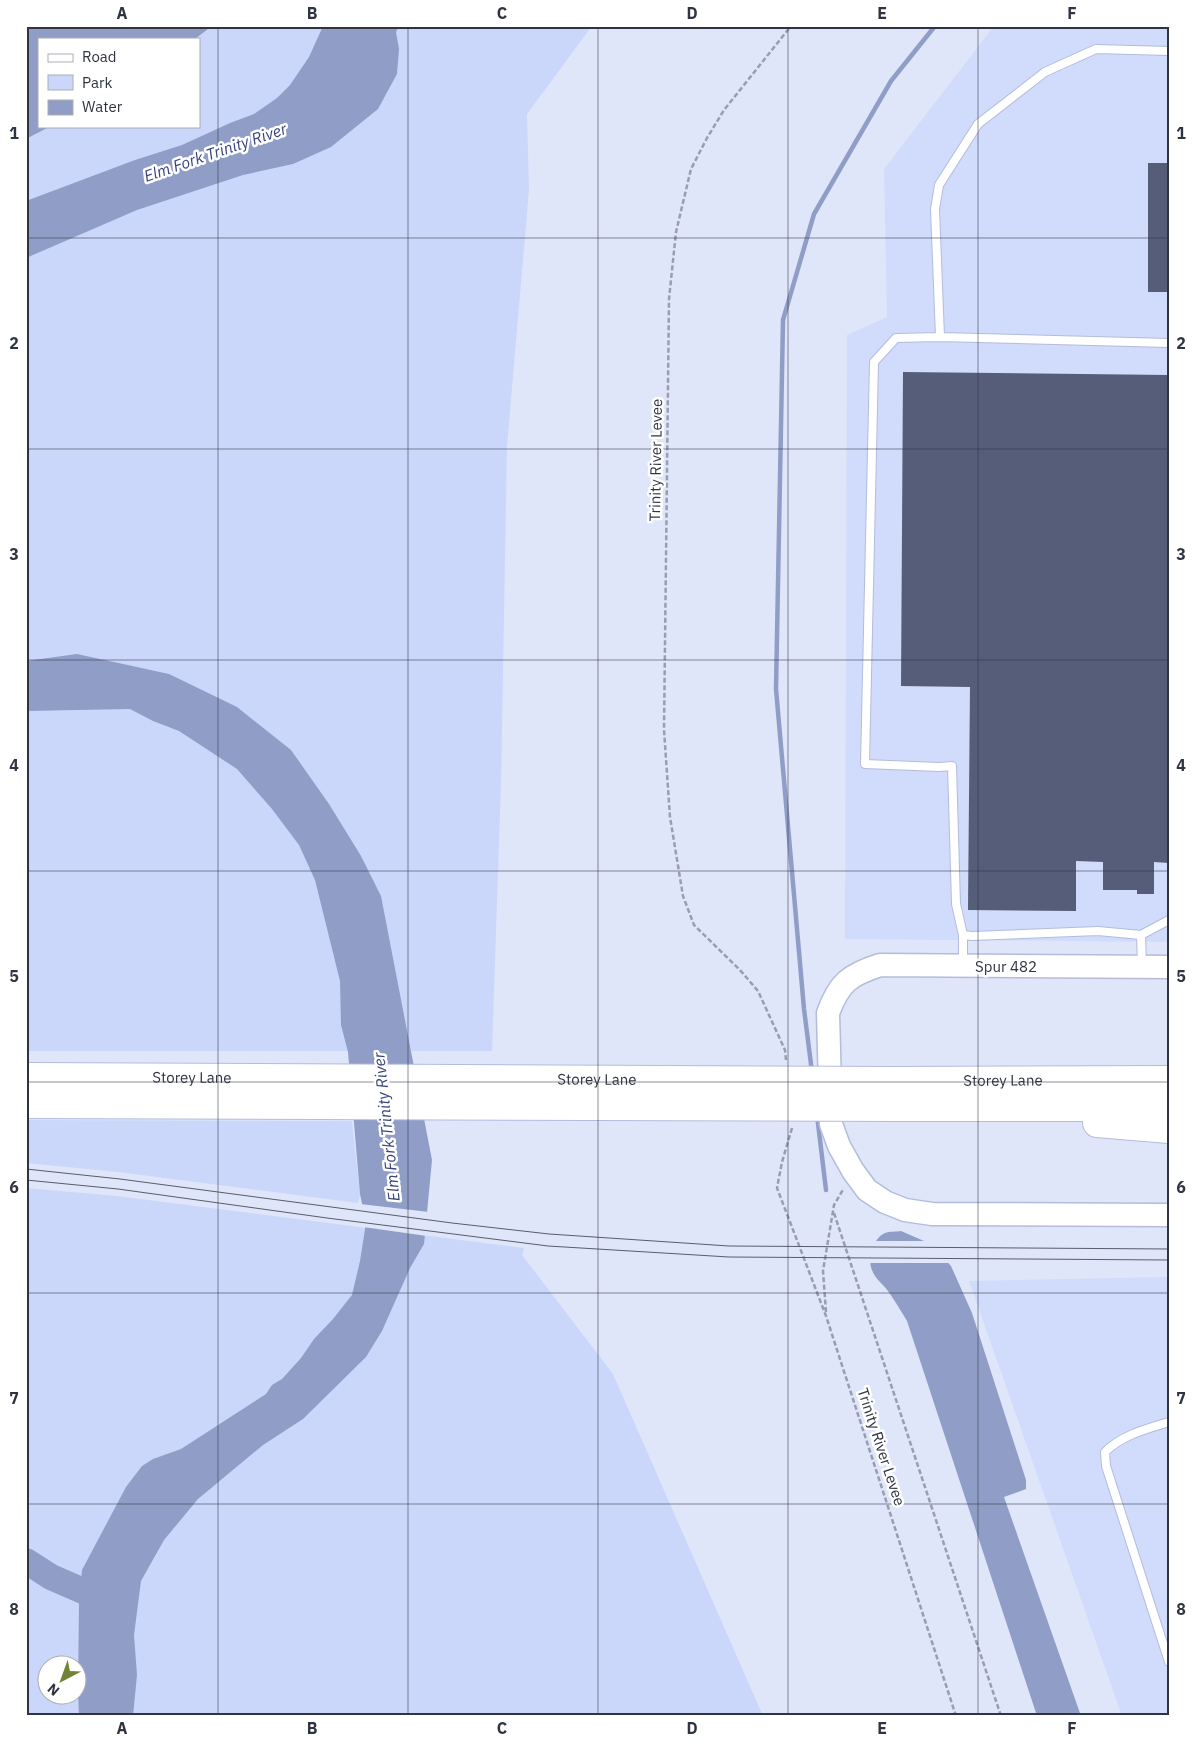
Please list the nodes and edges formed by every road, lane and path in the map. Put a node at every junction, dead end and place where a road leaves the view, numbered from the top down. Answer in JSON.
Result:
{"nodes":[{"id":1,"x":791,"y":26,"type":"edge"},
{"id":2,"x":1169,"y":51,"type":"edge"},
{"id":3,"x":940,"y":337,"type":"junction"},
{"id":4,"x":1169,"y":343,"type":"edge"},
{"id":5,"x":1169,"y":920,"type":"edge"},
{"id":6,"x":1141,"y":934,"type":"junction"},
{"id":7,"x":962,"y":935,"type":"junction"},
{"id":8,"x":963,"y":967,"type":"junction"},
{"id":9,"x":1142,"y":967,"type":"junction"},
{"id":10,"x":1169,"y":967,"type":"edge"},
{"id":11,"x":786,"y":1060,"type":"dead end"},
{"id":12,"x":26,"y":1078,"type":"edge"},
{"id":13,"x":1169,"y":1080,"type":"edge"},
{"id":14,"x":897,"y":1094,"type":"junction"},
{"id":15,"x":26,"y":1104,"type":"edge"},
{"id":16,"x":972,"y":1107,"type":"junction"},
{"id":17,"x":1169,"y":1107,"type":"edge"},
{"id":18,"x":792,"y":1128,"type":"dead end"},
{"id":19,"x":1169,"y":1129,"type":"edge"},
{"id":20,"x":853,"y":1171,"type":"junction"},
{"id":21,"x":834,"y":1213,"type":"junction"},
{"id":22,"x":1169,"y":1215,"type":"edge"},
{"id":23,"x":826,"y":1316,"type":"junction"},
{"id":24,"x":1169,"y":1422,"type":"edge"},
{"id":25,"x":1169,"y":1662,"type":"edge"},
{"id":26,"x":956,"y":1716,"type":"edge"},
{"id":27,"x":1001,"y":1716,"type":"edge"}],
"edges":[{"from":1,"to":11,"type":"path","name":"Trinity River Levee"},
{"from":2,"to":3,"type":"lane"},
{"from":3,"to":4,"type":"lane"},
{"from":3,"to":7,"type":"lane"},
{"from":5,"to":6,"type":"lane"},
{"from":6,"to":7,"type":"lane"},
{"from":6,"to":9,"type":"lane"},
{"from":7,"to":8,"type":"lane"},
{"from":8,"to":9,"type":"main road","name":"Spur 482"},
{"from":8,"to":20,"type":"main road","name":"Spur 482"},
{"from":9,"to":10,"type":"main road","name":"Spur 482"},
{"from":12,"to":14,"type":"highway","name":"Storey Lane","bridge":true},
{"from":13,"to":14,"type":"highway","name":"Storey Lane"},
{"from":14,"to":15,"type":"highway","name":"Storey Lane","bridge":true},
{"from":14,"to":16,"type":"highway","name":"Storey Lane"},
{"from":16,"to":17,"type":"highway","name":"Storey Lane"},
{"from":16,"to":19,"type":"highway"},
{"from":18,"to":23,"type":"path","name":"Trinity River Levee"},
{"from":20,"to":21,"type":"path"},
{"from":20,"to":22,"type":"main road"},
{"from":21,"to":23,"type":"path"},
{"from":21,"to":27,"type":"path"},
{"from":23,"to":26,"type":"path","name":"Trinity River Levee"},
{"from":24,"to":25,"type":"lane"}]}
